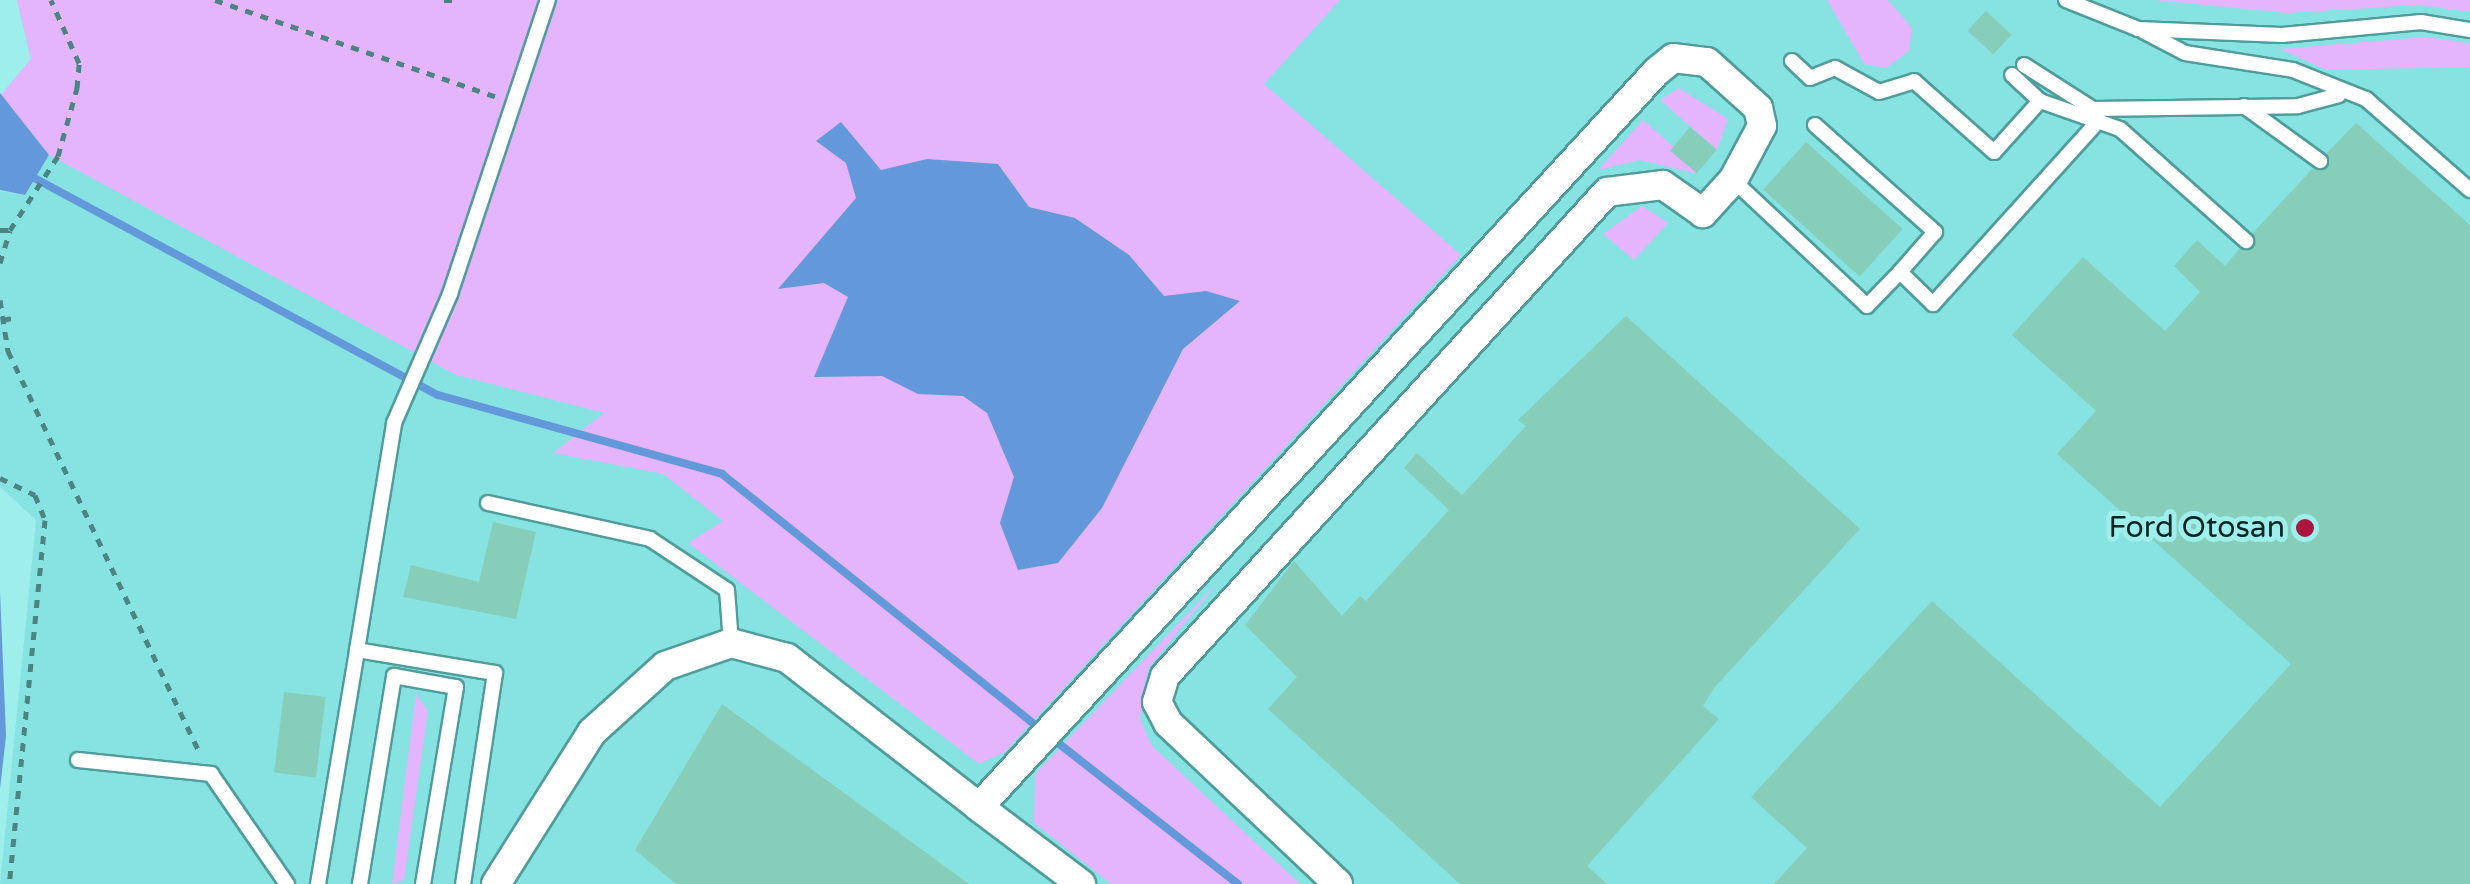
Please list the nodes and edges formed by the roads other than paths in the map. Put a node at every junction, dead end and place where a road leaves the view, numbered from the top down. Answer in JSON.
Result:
{"nodes":[{"id":1,"x":548,"y":0,"type":"edge"},
{"id":2,"x":2066,"y":0,"type":"edge"},
{"id":3,"x":2138,"y":28,"type":"junction"},
{"id":4,"x":2470,"y":30,"type":"edge"},
{"id":5,"x":1792,"y":60,"type":"dead end"},
{"id":6,"x":2339,"y":96,"type":"junction"},
{"id":7,"x":2040,"y":101,"type":"junction"},
{"id":8,"x":2242,"y":105,"type":"junction"},
{"id":9,"x":1815,"y":125,"type":"dead end"},
{"id":10,"x":2093,"y":127,"type":"junction"},
{"id":11,"x":2320,"y":161,"type":"dead end"},
{"id":12,"x":1733,"y":180,"type":"junction"},
{"id":13,"x":2470,"y":190,"type":"edge"},
{"id":14,"x":2246,"y":241,"type":"dead end"},
{"id":15,"x":1900,"y":272,"type":"junction"},
{"id":16,"x":488,"y":502,"type":"dead end"},
{"id":17,"x":732,"y":643,"type":"junction"},
{"id":18,"x":357,"y":650,"type":"junction"},
{"id":19,"x":78,"y":760,"type":"dead end"},
{"id":20,"x":979,"y":806,"type":"junction"},
{"id":21,"x":287,"y":884,"type":"edge"},
{"id":22,"x":318,"y":884,"type":"edge"},
{"id":23,"x":360,"y":884,"type":"edge"},
{"id":24,"x":422,"y":884,"type":"edge"},
{"id":25,"x":462,"y":884,"type":"edge"},
{"id":26,"x":496,"y":884,"type":"edge"},
{"id":27,"x":1081,"y":884,"type":"edge"},
{"id":28,"x":1338,"y":884,"type":"edge"}],
"edges":[{"from":1,"to":18,"type":"lane"},
{"from":2,"to":3,"type":"lane"},
{"from":3,"to":4,"type":"lane"},
{"from":3,"to":6,"type":"lane"},
{"from":5,"to":7,"type":"lane"},
{"from":6,"to":8,"type":"lane"},
{"from":6,"to":13,"type":"lane"},
{"from":7,"to":8,"type":"lane"},
{"from":7,"to":10,"type":"lane"},
{"from":8,"to":11,"type":"lane"},
{"from":9,"to":15,"type":"lane"},
{"from":10,"to":14,"type":"lane"},
{"from":10,"to":15,"type":"lane"},
{"from":12,"to":15,"type":"lane"},
{"from":12,"to":20,"type":"street"},
{"from":12,"to":28,"type":"street"},
{"from":16,"to":17,"type":"lane"},
{"from":17,"to":20,"type":"street"},
{"from":17,"to":26,"type":"street"},
{"from":18,"to":22,"type":"lane"},
{"from":18,"to":25,"type":"lane"},
{"from":19,"to":21,"type":"lane"},
{"from":20,"to":27,"type":"street"},
{"from":23,"to":24,"type":"lane"}]}
